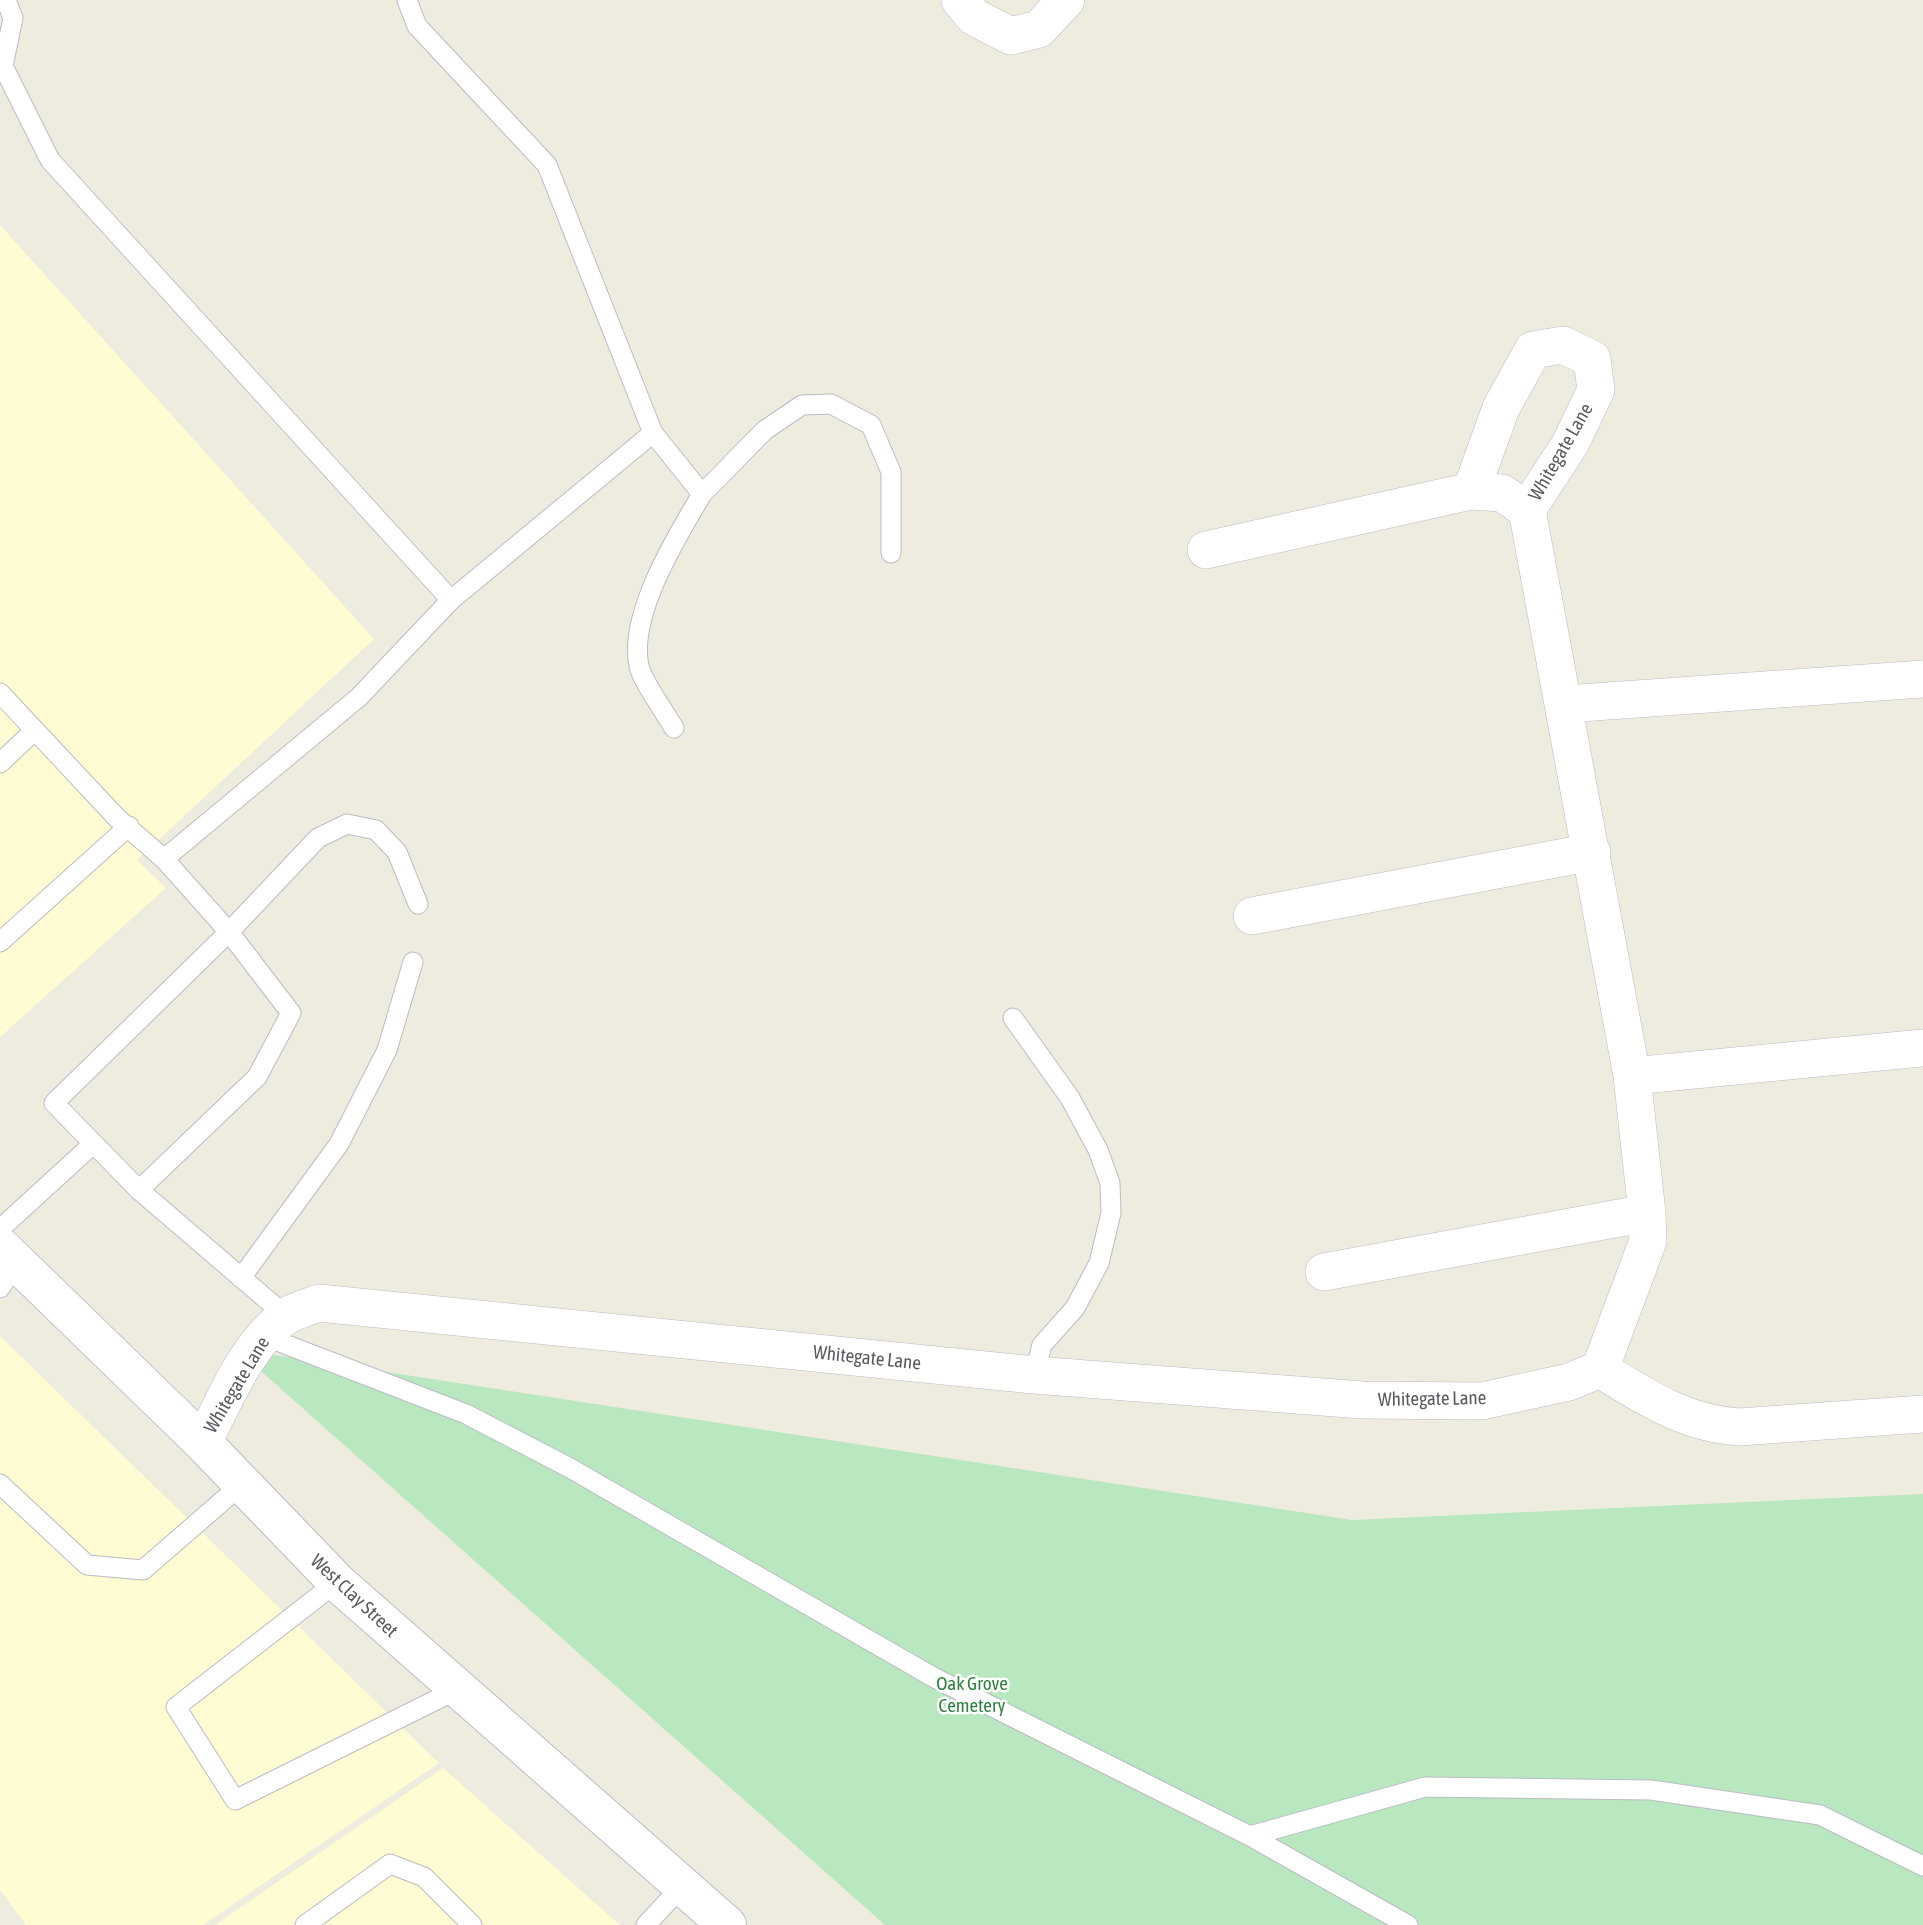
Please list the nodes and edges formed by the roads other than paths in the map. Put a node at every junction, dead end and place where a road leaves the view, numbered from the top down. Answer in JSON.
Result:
{"nodes":[{"id":1,"x":6,"y":0,"type":"edge"},
{"id":2,"x":407,"y":0,"type":"edge"},
{"id":3,"x":960,"y":0,"type":"edge"},
{"id":4,"x":1066,"y":0,"type":"edge"},
{"id":5,"x":1,"y":67,"type":"edge"},
{"id":6,"x":653,"y":433,"type":"junction"},
{"id":7,"x":1471,"y":491,"type":"junction"},
{"id":8,"x":702,"y":494,"type":"junction"},
{"id":9,"x":1527,"y":510,"type":"junction"},
{"id":10,"x":1206,"y":550,"type":"dead end"},
{"id":11,"x":891,"y":553,"type":"dead end"},
{"id":12,"x":451,"y":600,"type":"junction"},
{"id":13,"x":1923,"y":678,"type":"edge"},
{"id":14,"x":0,"y":693,"type":"edge"},
{"id":15,"x":1565,"y":704,"type":"junction"},
{"id":16,"x":674,"y":728,"type":"dead end"},
{"id":17,"x":35,"y":730,"type":"junction"},
{"id":18,"x":0,"y":762,"type":"edge"},
{"id":19,"x":129,"y":826,"type":"junction"},
{"id":20,"x":1592,"y":852,"type":"junction"},
{"id":21,"x":164,"y":859,"type":"junction"},
{"id":22,"x":418,"y":904,"type":"dead end"},
{"id":23,"x":1252,"y":916,"type":"dead end"},
{"id":24,"x":229,"y":932,"type":"junction"},
{"id":25,"x":0,"y":942,"type":"edge"},
{"id":26,"x":413,"y":962,"type":"dead end"},
{"id":27,"x":1013,"y":1018,"type":"dead end"},
{"id":28,"x":1923,"y":1048,"type":"edge"},
{"id":29,"x":1632,"y":1076,"type":"junction"},
{"id":30,"x":93,"y":1144,"type":"junction"},
{"id":31,"x":139,"y":1190,"type":"junction"},
{"id":32,"x":1647,"y":1213,"type":"junction"},
{"id":33,"x":5,"y":1256,"type":"edge"},
{"id":34,"x":1324,"y":1272,"type":"dead end"},
{"id":35,"x":241,"y":1278,"type":"junction"},
{"id":36,"x":275,"y":1326,"type":"junction"},
{"id":37,"x":1600,"y":1369,"type":"junction"},
{"id":38,"x":1034,"y":1375,"type":"junction"},
{"id":39,"x":1923,"y":1414,"type":"edge"},
{"id":40,"x":203,"y":1443,"type":"junction"},
{"id":41,"x":0,"y":1484,"type":"edge"},
{"id":42,"x":242,"y":1484,"type":"junction"},
{"id":43,"x":337,"y":1583,"type":"junction"},
{"id":44,"x":456,"y":1690,"type":"junction"},
{"id":45,"x":1250,"y":1836,"type":"junction"},
{"id":46,"x":1923,"y":1866,"type":"edge"},
{"id":47,"x":683,"y":1885,"type":"junction"},
{"id":48,"x":305,"y":1925,"type":"edge"},
{"id":49,"x":472,"y":1925,"type":"edge"},
{"id":50,"x":646,"y":1925,"type":"edge"},
{"id":51,"x":727,"y":1925,"type":"edge"},
{"id":52,"x":1408,"y":1925,"type":"edge"}],
"edges":[{"from":1,"to":5,"type":"lane"},
{"from":2,"to":6,"type":"lane"},
{"from":3,"to":4,"type":"street"},
{"from":5,"to":12,"type":"lane"},
{"from":6,"to":8,"type":"lane"},
{"from":6,"to":12,"type":"lane"},
{"from":7,"to":9,"type":"street","name":"Whitegate Lane"},
{"from":7,"to":9,"type":"street","name":"Whitegate Lane"},
{"from":7,"to":10,"type":"street","name":"Whitegate Lane"},
{"from":8,"to":11,"type":"lane"},
{"from":8,"to":16,"type":"lane"},
{"from":9,"to":15,"type":"street","name":"Whitegate Lane"},
{"from":12,"to":21,"type":"lane"},
{"from":13,"to":15,"type":"street"},
{"from":14,"to":17,"type":"lane"},
{"from":15,"to":20,"type":"street","name":"Whitegate Lane"},
{"from":17,"to":18,"type":"lane"},
{"from":17,"to":19,"type":"lane"},
{"from":19,"to":21,"type":"lane"},
{"from":19,"to":25,"type":"lane"},
{"from":20,"to":23,"type":"street"},
{"from":20,"to":29,"type":"street","name":"Whitegate Lane"},
{"from":21,"to":24,"type":"lane"},
{"from":22,"to":24,"type":"lane"},
{"from":24,"to":30,"type":"lane"},
{"from":24,"to":31,"type":"lane"},
{"from":26,"to":35,"type":"lane"},
{"from":27,"to":38,"type":"lane"},
{"from":28,"to":29,"type":"street"},
{"from":29,"to":32,"type":"street","name":"Whitegate Lane"},
{"from":30,"to":31,"type":"lane"},
{"from":30,"to":33,"type":"lane"},
{"from":31,"to":35,"type":"lane"},
{"from":32,"to":34,"type":"street"},
{"from":32,"to":37,"type":"street","name":"Whitegate Lane"},
{"from":33,"to":40,"type":"main road","name":"West Clay Street"},
{"from":35,"to":36,"type":"lane"},
{"from":36,"to":38,"type":"street","name":"Whitegate Lane"},
{"from":36,"to":40,"type":"street","name":"Whitegate Lane"},
{"from":36,"to":45,"type":"lane"},
{"from":37,"to":38,"type":"street","name":"Whitegate Lane"},
{"from":37,"to":39,"type":"street"},
{"from":40,"to":42,"type":"main road","name":"West Clay Street"},
{"from":41,"to":42,"type":"lane"},
{"from":42,"to":43,"type":"main road","name":"West Clay Street"},
{"from":43,"to":44,"type":"main road","name":"West Clay Street"},
{"from":43,"to":44,"type":"lane"},
{"from":44,"to":47,"type":"main road","name":"West Clay Street"},
{"from":45,"to":46,"type":"lane"},
{"from":45,"to":52,"type":"lane"},
{"from":47,"to":50,"type":"lane"},
{"from":47,"to":51,"type":"main road","name":"West Clay Street"},
{"from":48,"to":49,"type":"lane"}]}
